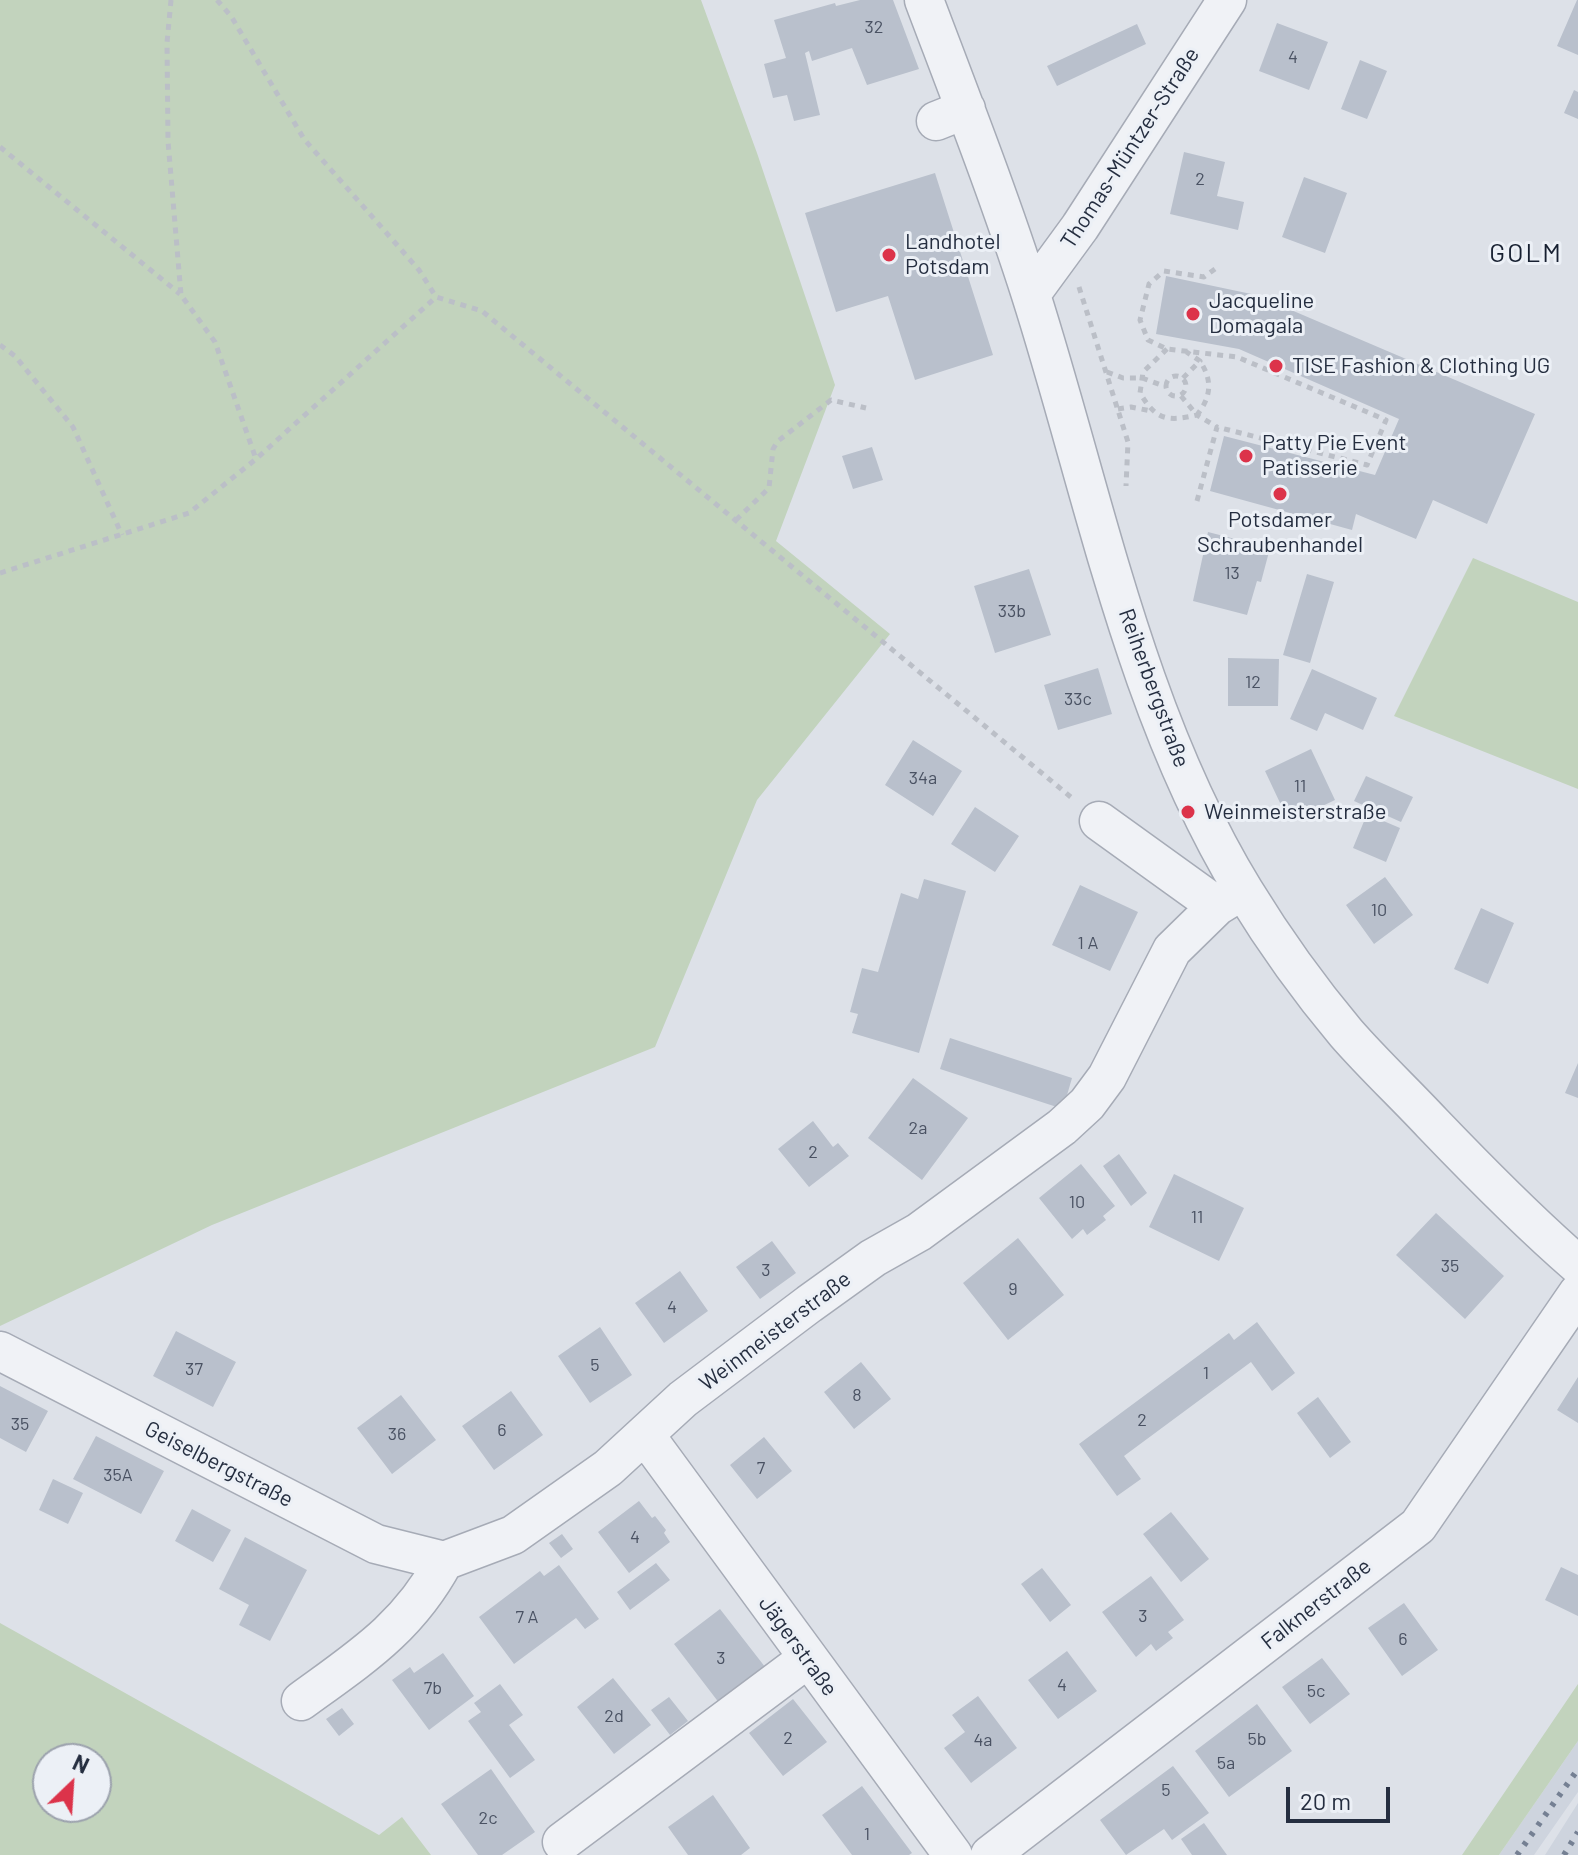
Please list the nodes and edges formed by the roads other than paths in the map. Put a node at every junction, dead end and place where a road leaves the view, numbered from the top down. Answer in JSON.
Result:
{"nodes":[{"id":1,"x":924,"y":0,"type":"edge"},
{"id":2,"x":1227,"y":0,"type":"edge"},
{"id":3,"x":1031,"y":294,"type":"junction"},
{"id":4,"x":1099,"y":821,"type":"road end"},
{"id":5,"x":1230,"y":898,"type":"junction"},
{"id":6,"x":1574,"y":1253,"type":"edge"},
{"id":7,"x":1578,"y":1293,"type":"edge"},
{"id":8,"x":0,"y":1351,"type":"edge"},
{"id":9,"x":645,"y":1435,"type":"junction"},
{"id":10,"x":444,"y":1561,"type":"junction"},
{"id":11,"x":807,"y":1659,"type":"junction"},
{"id":12,"x":301,"y":1701,"type":"dead end"},
{"id":13,"x":562,"y":1842,"type":"dead end"},
{"id":14,"x":953,"y":1855,"type":"edge"},
{"id":15,"x":990,"y":1855,"type":"edge"}],
"edges":[{"from":1,"to":3,"type":"street","name":"Reiherbergstraße"},
{"from":2,"to":3,"type":"street","name":"Thomas-Müntzer-Straße"},
{"from":3,"to":5,"type":"street","name":"Reiherbergstraße"},
{"from":4,"to":5,"type":"street"},
{"from":5,"to":6,"type":"street","name":"Reiherbergstraße"},
{"from":5,"to":9,"type":"street","name":"Weinmeisterstraße"},
{"from":7,"to":15,"type":"street","name":"Falknerstraße"},
{"from":8,"to":10,"type":"street","name":"Geiselbergstraße"},
{"from":9,"to":10,"type":"street","name":"Weinmeisterstraße"},
{"from":9,"to":11,"type":"street","name":"Jägerstraße"},
{"from":10,"to":12,"type":"street"},
{"from":11,"to":13,"type":"street"},
{"from":11,"to":14,"type":"street","name":"Jägerstraße"}]}
